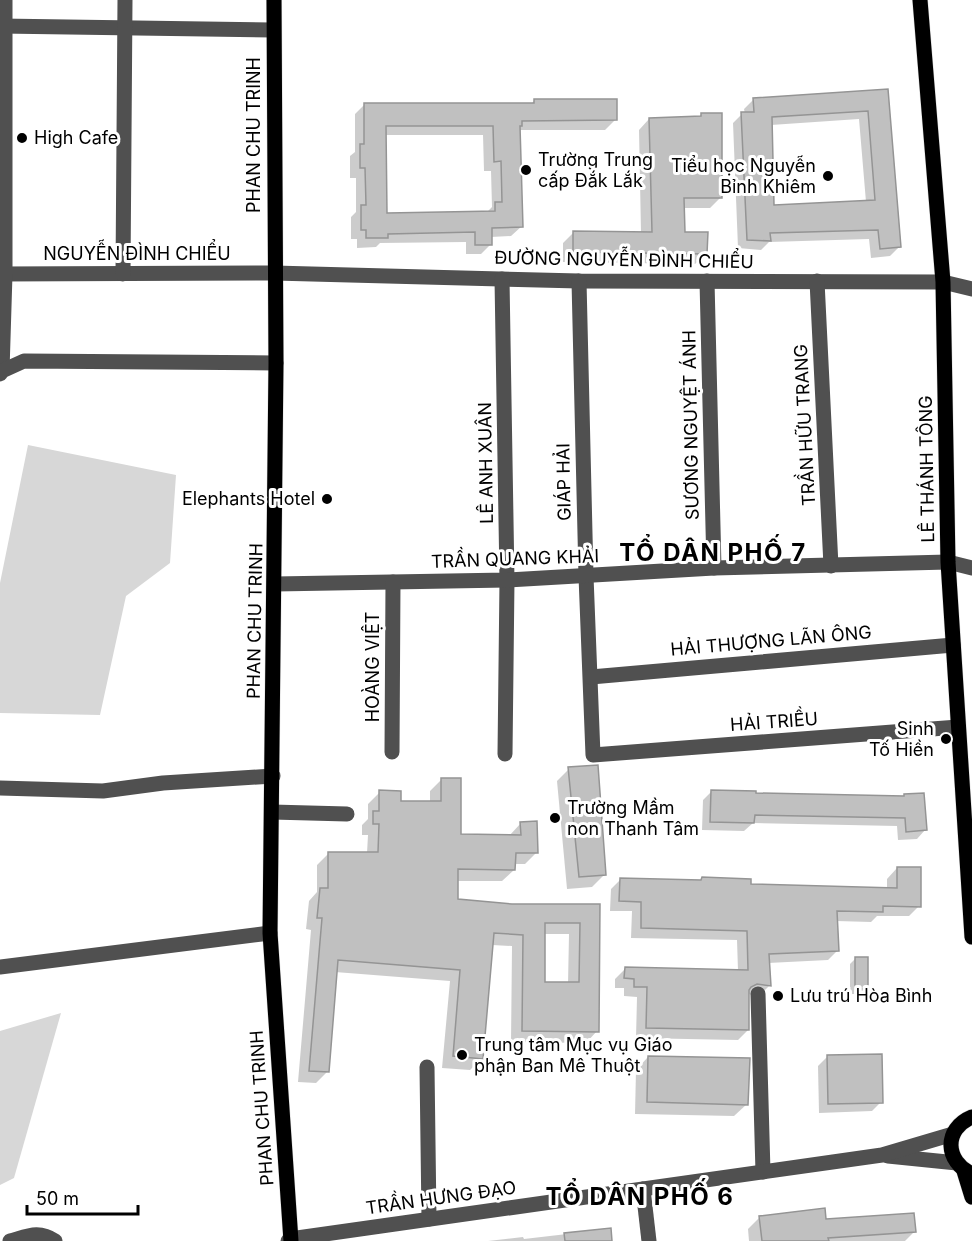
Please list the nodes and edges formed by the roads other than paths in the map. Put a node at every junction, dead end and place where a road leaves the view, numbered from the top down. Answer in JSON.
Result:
{"nodes":[{"id":1,"x":5,"y":0,"type":"edge"},
{"id":2,"x":125,"y":0,"type":"edge"},
{"id":3,"x":274,"y":0,"type":"edge"},
{"id":4,"x":920,"y":0,"type":"edge"},
{"id":5,"x":3,"y":26,"type":"edge"},
{"id":6,"x":125,"y":28,"type":"junction"},
{"id":7,"x":273,"y":30,"type":"junction"},
{"id":8,"x":274,"y":273,"type":"junction"},
{"id":9,"x":2,"y":274,"type":"edge"},
{"id":10,"x":123,"y":274,"type":"junction"},
{"id":11,"x":502,"y":279,"type":"junction"},
{"id":12,"x":579,"y":280,"type":"junction"},
{"id":13,"x":707,"y":281,"type":"junction"},
{"id":14,"x":817,"y":281,"type":"junction"},
{"id":15,"x":943,"y":282,"type":"junction"},
{"id":16,"x":972,"y":289,"type":"edge"},
{"id":17,"x":276,"y":363,"type":"junction"},
{"id":18,"x":1,"y":373,"type":"edge"},
{"id":19,"x":948,"y":562,"type":"junction"},
{"id":20,"x":831,"y":566,"type":"junction"},
{"id":21,"x":714,"y":568,"type":"junction"},
{"id":22,"x":972,"y":568,"type":"edge"},
{"id":23,"x":586,"y":576,"type":"junction"},
{"id":24,"x":507,"y":580,"type":"junction"},
{"id":25,"x":393,"y":582,"type":"junction"},
{"id":26,"x":275,"y":584,"type":"junction"},
{"id":27,"x":953,"y":645,"type":"junction"},
{"id":28,"x":591,"y":677,"type":"junction"},
{"id":29,"x":958,"y":727,"type":"junction"},
{"id":30,"x":392,"y":752,"type":"dead end"},
{"id":31,"x":505,"y":754,"type":"dead end"},
{"id":32,"x":593,"y":755,"type":"joint"},
{"id":33,"x":273,"y":776,"type":"junction"},
{"id":34,"x":0,"y":788,"type":"edge"},
{"id":35,"x":272,"y":812,"type":"junction"},
{"id":36,"x":347,"y":814,"type":"dead end"},
{"id":37,"x":969,"y":859,"type":"edge"},
{"id":38,"x":270,"y":933,"type":"junction"},
{"id":39,"x":972,"y":938,"type":"edge"},
{"id":40,"x":0,"y":966,"type":"edge"},
{"id":41,"x":758,"y":994,"type":"dead end"},
{"id":42,"x":427,"y":1067,"type":"dead end"},
{"id":43,"x":972,"y":1117,"type":"edge"},
{"id":44,"x":953,"y":1134,"type":"junction"},
{"id":45,"x":882,"y":1155,"type":"junction"},
{"id":46,"x":964,"y":1170,"type":"edge"},
{"id":47,"x":763,"y":1172,"type":"junction"},
{"id":48,"x":643,"y":1189,"type":"junction"},
{"id":49,"x":972,"y":1197,"type":"edge"},
{"id":50,"x":429,"y":1219,"type":"junction"},
{"id":51,"x":290,"y":1240,"type":"edge"},
{"id":52,"x":10,"y":1241,"type":"edge"},
{"id":53,"x":55,"y":1241,"type":"edge"},
{"id":54,"x":649,"y":1241,"type":"edge"}],
"edges":[{"from":1,"to":5,"type":"street"},
{"from":2,"to":6,"type":"street"},
{"from":3,"to":7,"type":"main road","name":"PHAN CHU TRINH"},
{"from":4,"to":15,"type":"main road","name":"LÊ THÁNH TÔNG"},
{"from":5,"to":6,"type":"street"},
{"from":5,"to":9,"type":"street"},
{"from":6,"to":7,"type":"street"},
{"from":6,"to":10,"type":"street"},
{"from":7,"to":8,"type":"main road","name":"PHAN CHU TRINH"},
{"from":8,"to":10,"type":"street","name":"NGUYỄN ĐÌNH CHIỂU"},
{"from":8,"to":11,"type":"street","name":"ĐƯỜNG NGUYỄN ĐÌNH CHIỂU"},
{"from":8,"to":17,"type":"main road","name":"PHAN CHU TRINH"},
{"from":9,"to":10,"type":"street","name":"NGUYỄN ĐÌNH CHIỂU"},
{"from":9,"to":18,"type":"street"},
{"from":11,"to":12,"type":"street","name":"ĐƯỜNG NGUYỄN ĐÌNH CHIỂU"},
{"from":11,"to":24,"type":"street","name":"LÊ ANH XUÂN"},
{"from":12,"to":13,"type":"street","name":"ĐƯỜNG NGUYỄN ĐÌNH CHIỂU"},
{"from":12,"to":23,"type":"street","name":"GIÁP HẢI"},
{"from":13,"to":14,"type":"street","name":"ĐƯỜNG NGUYỄN ĐÌNH CHIỂU"},
{"from":13,"to":21,"type":"street","name":"SƯƠNG NGUYỆT ÁNH"},
{"from":14,"to":15,"type":"street","name":"ĐƯỜNG NGUYỄN ĐÌNH CHIỂU"},
{"from":14,"to":20,"type":"street","name":"TRẦN HỮU TRANG"},
{"from":15,"to":16,"type":"street","name":"ĐƯỜNG NGUYỄN ĐÌNH CHIỂU"},
{"from":15,"to":19,"type":"main road","name":"LÊ THÁNH TÔNG"},
{"from":17,"to":18,"type":"street"},
{"from":17,"to":26,"type":"main road","name":"PHAN CHU TRINH"},
{"from":19,"to":20,"type":"street","name":"TRẦN QUANG KHẢI"},
{"from":19,"to":22,"type":"street","name":"TRẦN QUANG KHẢI"},
{"from":19,"to":27,"type":"main road","name":"LÊ THÁNH TÔNG"},
{"from":20,"to":21,"type":"street","name":"TRẦN QUANG KHẢI"},
{"from":21,"to":23,"type":"street","name":"TRẦN QUANG KHẢI"},
{"from":23,"to":24,"type":"street","name":"TRẦN QUANG KHẢI"},
{"from":23,"to":28,"type":"street","name":"GIÁP HẢI"},
{"from":24,"to":25,"type":"street","name":"TRẦN QUANG KHẢI"},
{"from":24,"to":31,"type":"street","name":"LÊ ANH XUÂN"},
{"from":25,"to":26,"type":"street","name":"TRẦN QUANG KHẢI"},
{"from":25,"to":30,"type":"street","name":"HOÀNG VIỆT"},
{"from":26,"to":33,"type":"main road","name":"PHAN CHU TRINH"},
{"from":27,"to":28,"type":"street","name":"HẢI THƯỢNG LÃN ÔNG"},
{"from":27,"to":29,"type":"main road","name":"LÊ THÁNH TÔNG"},
{"from":28,"to":32,"type":"street","name":"GIÁP HẢI"},
{"from":29,"to":32,"type":"street","name":"HẢI TRIỀU"},
{"from":29,"to":37,"type":"main road","name":"LÊ THÁNH TÔNG"},
{"from":33,"to":34,"type":"street"},
{"from":33,"to":35,"type":"main road","name":"PHAN CHU TRINH"},
{"from":35,"to":36,"type":"street"},
{"from":35,"to":38,"type":"main road","name":"PHAN CHU TRINH"},
{"from":37,"to":39,"type":"main road","name":"LÊ THÁNH TÔNG"},
{"from":38,"to":40,"type":"street"},
{"from":38,"to":51,"type":"main road","name":"PHAN CHU TRINH"},
{"from":41,"to":47,"type":"street"},
{"from":42,"to":50,"type":"street"},
{"from":43,"to":44,"type":"main road"},
{"from":44,"to":45,"type":"street","name":"TRẦN HƯNG ĐẠO"},
{"from":44,"to":46,"type":"main road"},
{"from":45,"to":46,"type":"street","name":"TRẦN HƯNG ĐẠO"},
{"from":45,"to":47,"type":"street","name":"TRẦN HƯNG ĐẠO"},
{"from":46,"to":49,"type":"main road"},
{"from":47,"to":48,"type":"street","name":"TRẦN HƯNG ĐẠO"},
{"from":48,"to":50,"type":"street","name":"TRẦN HƯNG ĐẠO"},
{"from":48,"to":54,"type":"street"},
{"from":50,"to":51,"type":"street","name":"TRẦN HƯNG ĐẠO"},
{"from":52,"to":53,"type":"street"}]}
